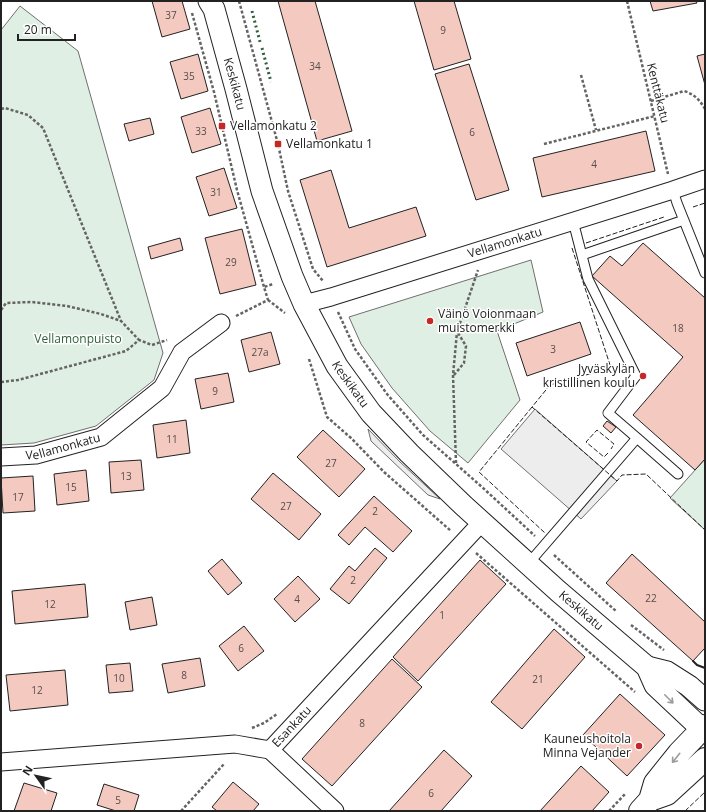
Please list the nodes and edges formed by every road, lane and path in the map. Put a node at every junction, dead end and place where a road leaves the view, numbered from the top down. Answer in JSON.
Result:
{"nodes":[{"id":1,"x":239,"y":1,"type":"edge"},
{"id":2,"x":627,"y":1,"type":"edge"},
{"id":3,"x":200,"y":5,"type":"edge"},
{"id":4,"x":581,"y":75,"type":"dead end"},
{"id":5,"x":651,"y":101,"type":"junction"},
{"id":6,"x":1,"y":109,"type":"edge"},
{"id":7,"x":705,"y":109,"type":"edge"},
{"id":8,"x":655,"y":116,"type":"junction"},
{"id":9,"x":596,"y":130,"type":"junction"},
{"id":10,"x":544,"y":144,"type":"dead end"},
{"id":11,"x":705,"y":179,"type":"edge"},
{"id":12,"x":673,"y":190,"type":"junction"},
{"id":13,"x":684,"y":220,"type":"junction"},
{"id":14,"x":572,"y":221,"type":"junction"},
{"id":15,"x":582,"y":255,"type":"junction"},
{"id":16,"x":478,"y":267,"type":"dead end"},
{"id":17,"x":705,"y":274,"type":"edge"},
{"id":18,"x":292,"y":276,"type":"junction"},
{"id":19,"x":264,"y":287,"type":"junction"},
{"id":20,"x":331,"y":297,"type":"junction"},
{"id":21,"x":304,"y":304,"type":"junction"},
{"id":22,"x":1,"y":310,"type":"edge"},
{"id":23,"x":121,"y":321,"type":"junction"},
{"id":24,"x":221,"y":323,"type":"joint"},
{"id":25,"x":457,"y":332,"type":"junction"},
{"id":26,"x":173,"y":338,"type":"dead end"},
{"id":27,"x":139,"y":340,"type":"junction"},
{"id":28,"x":453,"y":375,"type":"junction"},
{"id":29,"x":1,"y":382,"type":"edge"},
{"id":30,"x":637,"y":438,"type":"junction"},
{"id":31,"x":1,"y":457,"type":"edge"},
{"id":32,"x":456,"y":464,"type":"junction"},
{"id":33,"x":678,"y":474,"type":"dead end"},
{"id":34,"x":482,"y":522,"type":"junction"},
{"id":35,"x":544,"y":545,"type":"junction"},
{"id":36,"x":528,"y":564,"type":"junction"},
{"id":37,"x":619,"y":615,"type":"dead end"},
{"id":38,"x":631,"y":624,"type":"dead end"},
{"id":39,"x":668,"y":652,"type":"dead end"},
{"id":40,"x":647,"y":667,"type":"junction"},
{"id":41,"x":705,"y":700,"type":"edge"},
{"id":42,"x":704,"y":729,"type":"edge"},
{"id":43,"x":235,"y":744,"type":"junction"},
{"id":44,"x":270,"y":750,"type":"junction"},
{"id":45,"x":705,"y":759,"type":"edge"},
{"id":46,"x":1,"y":762,"type":"edge"},
{"id":47,"x":645,"y":806,"type":"edge"},
{"id":48,"x":181,"y":811,"type":"edge"},
{"id":49,"x":334,"y":811,"type":"edge"}],
"edges":[{"from":1,"to":20,"type":"path"},
{"from":2,"to":5,"type":"path","name":"Kenttäkatu"},
{"from":3,"to":18,"type":"street","name":"Keskikatu"},
{"from":3,"to":19,"type":"path"},
{"from":4,"to":9,"type":"path"},
{"from":5,"to":7,"type":"path"},
{"from":5,"to":8,"type":"path","name":"Kenttäkatu"},
{"from":6,"to":23,"type":"path"},
{"from":8,"to":9,"type":"path"},
{"from":8,"to":12,"type":"path","name":"Kenttäkatu"},
{"from":9,"to":10,"type":"path"},
{"from":11,"to":12,"type":"street","name":"Vellamonkatu"},
{"from":12,"to":13,"type":"lane"},
{"from":12,"to":14,"type":"street","name":"Vellamonkatu"},
{"from":13,"to":15,"type":"lane"},
{"from":13,"to":17,"type":"lane"},
{"from":14,"to":15,"type":"lane"},
{"from":14,"to":20,"type":"street","name":"Vellamonkatu"},
{"from":15,"to":30,"type":"lane"},
{"from":16,"to":25,"type":"path"},
{"from":18,"to":19,"type":"path"},
{"from":18,"to":21,"type":"street","name":"Keskikatu"},
{"from":19,"to":24,"type":"path"},
{"from":20,"to":21,"type":"street","name":"Vellamonkatu"},
{"from":20,"to":32,"type":"path"},
{"from":21,"to":34,"type":"street","name":"Keskikatu"},
{"from":22,"to":23,"type":"path"},
{"from":23,"to":27,"type":"path"},
{"from":24,"to":31,"type":"street","name":"Vellamonkatu"},
{"from":25,"to":28,"type":"path"},
{"from":25,"to":28,"type":"path"},
{"from":26,"to":27,"type":"path"},
{"from":27,"to":29,"type":"path"},
{"from":28,"to":32,"type":"path"},
{"from":30,"to":33,"type":"lane"},
{"from":30,"to":35,"type":"lane"},
{"from":32,"to":35,"type":"path"},
{"from":34,"to":36,"type":"street","name":"Keskikatu"},
{"from":34,"to":44,"type":"street","name":"Esankatu"},
{"from":35,"to":36,"type":"lane"},
{"from":35,"to":37,"type":"path"},
{"from":36,"to":40,"type":"street","name":"Keskikatu"},
{"from":38,"to":39,"type":"path"},
{"from":40,"to":41,"type":"street","name":"Keskikatu"},
{"from":40,"to":42,"type":"street","name":"Keskikatu","one_way":true},
{"from":42,"to":47,"type":"main road","one_way":true},
{"from":43,"to":44,"type":"street","name":"Esankatu"},
{"from":43,"to":46,"type":"street","name":"Esankatu"},
{"from":43,"to":48,"type":"path"},
{"from":44,"to":49,"type":"street"},
{"from":45,"to":47,"type":"main road"}]}
